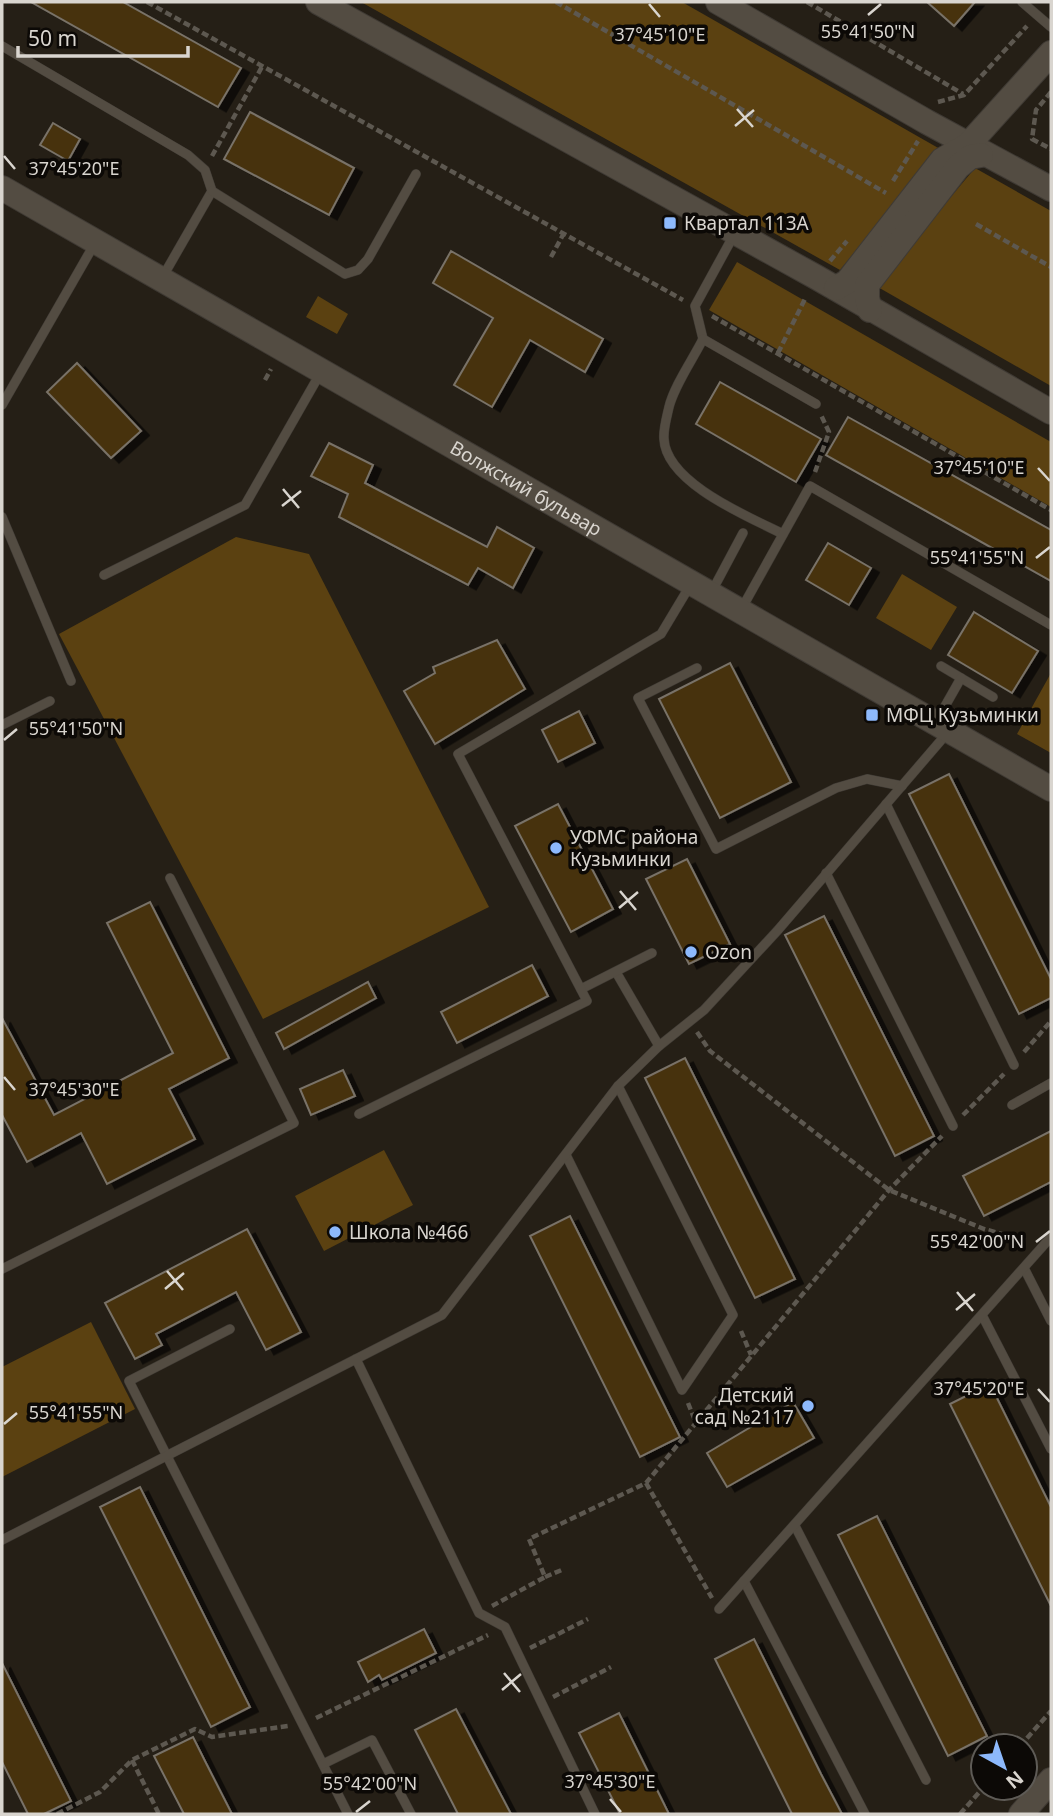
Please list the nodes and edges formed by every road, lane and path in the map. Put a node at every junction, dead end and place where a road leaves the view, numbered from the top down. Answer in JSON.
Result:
{"nodes":[{"id":1,"x":147,"y":2,"type":"edge"},
{"id":2,"x":318,"y":2,"type":"edge"},
{"id":3,"x":556,"y":2,"type":"edge"},
{"id":4,"x":718,"y":2,"type":"edge"},
{"id":5,"x":807,"y":2,"type":"edge"},
{"id":6,"x":1022,"y":2,"type":"edge"},
{"id":7,"x":1037,"y":15,"type":"junction"},
{"id":8,"x":1051,"y":27,"type":"edge"},
{"id":9,"x":2,"y":46,"type":"edge"},
{"id":10,"x":1051,"y":53,"type":"edge"},
{"id":11,"x":263,"y":65,"type":"junction"},
{"id":12,"x":1051,"y":92,"type":"edge"},
{"id":13,"x":964,"y":94,"type":"junction"},
{"id":14,"x":939,"y":100,"type":"dead end"},
{"id":15,"x":976,"y":149,"type":"junction"},
{"id":16,"x":1051,"y":149,"type":"edge"},
{"id":17,"x":205,"y":170,"type":"junction"},
{"id":18,"x":416,"y":174,"type":"dead end"},
{"id":19,"x":2,"y":188,"type":"edge"},
{"id":20,"x":1051,"y":189,"type":"edge"},
{"id":21,"x":212,"y":191,"type":"junction"},
{"id":22,"x":886,"y":193,"type":"dead end"},
{"id":23,"x":976,"y":224,"type":"dead end"},
{"id":24,"x":564,"y":233,"type":"junction"},
{"id":25,"x":735,"y":233,"type":"junction"},
{"id":26,"x":96,"y":242,"type":"junction"},
{"id":27,"x":551,"y":257,"type":"dead end"},
{"id":28,"x":1051,"y":267,"type":"edge"},
{"id":29,"x":162,"y":279,"type":"junction"},
{"id":30,"x":836,"y":288,"type":"junction"},
{"id":31,"x":695,"y":306,"type":"junction"},
{"id":32,"x":870,"y":310,"type":"junction"},
{"id":33,"x":703,"y":339,"type":"junction"},
{"id":34,"x":273,"y":365,"type":"dead end"},
{"id":35,"x":322,"y":370,"type":"junction"},
{"id":36,"x":264,"y":380,"type":"dead end"},
{"id":37,"x":816,"y":404,"type":"joint"},
{"id":38,"x":2,"y":405,"type":"edge"},
{"id":39,"x":1051,"y":412,"type":"edge"},
{"id":40,"x":810,"y":486,"type":"junction"},
{"id":41,"x":1051,"y":510,"type":"edge"},
{"id":42,"x":2,"y":517,"type":"edge"},
{"id":43,"x":743,"y":533,"type":"dead end"},
{"id":44,"x":783,"y":534,"type":"junction"},
{"id":45,"x":104,"y":575,"type":"dead end"},
{"id":46,"x":701,"y":588,"type":"junction"},
{"id":47,"x":741,"y":611,"type":"junction"},
{"id":48,"x":1051,"y":625,"type":"edge"},
{"id":49,"x":941,"y":666,"type":"dead end"},
{"id":50,"x":697,"y":668,"type":"dead end"},
{"id":51,"x":961,"y":678,"type":"junction"},
{"id":52,"x":71,"y":681,"type":"dead end"},
{"id":53,"x":993,"y":697,"type":"dead end"},
{"id":54,"x":50,"y":701,"type":"dead end"},
{"id":55,"x":2,"y":725,"type":"edge"},
{"id":56,"x":943,"y":726,"type":"junction"},
{"id":57,"x":902,"y":786,"type":"junction"},
{"id":58,"x":1051,"y":789,"type":"edge"},
{"id":59,"x":886,"y":804,"type":"junction"},
{"id":60,"x":826,"y":873,"type":"junction"},
{"id":61,"x":170,"y":878,"type":"dead end"},
{"id":62,"x":652,"y":953,"type":"dead end"},
{"id":63,"x":616,"y":972,"type":"junction"},
{"id":64,"x":581,"y":989,"type":"junction"},
{"id":65,"x":688,"y":1020,"type":"junction"},
{"id":66,"x":1051,"y":1021,"type":"edge"},
{"id":67,"x":659,"y":1046,"type":"junction"},
{"id":68,"x":1014,"y":1065,"type":"junction"},
{"id":69,"x":1051,"y":1083,"type":"edge"},
{"id":70,"x":618,"y":1086,"type":"junction"},
{"id":71,"x":1012,"y":1105,"type":"dead end"},
{"id":72,"x":359,"y":1114,"type":"dead end"},
{"id":73,"x":953,"y":1126,"type":"junction"},
{"id":74,"x":566,"y":1155,"type":"junction"},
{"id":75,"x":889,"y":1190,"type":"junction"},
{"id":76,"x":1051,"y":1237,"type":"edge"},
{"id":77,"x":1044,"y":1246,"type":"junction"},
{"id":78,"x":1024,"y":1268,"type":"junction"},
{"id":79,"x":2,"y":1269,"type":"edge"},
{"id":80,"x":733,"y":1315,"type":"junction"},
{"id":81,"x":982,"y":1315,"type":"junction"},
{"id":82,"x":1051,"y":1321,"type":"edge"},
{"id":83,"x":230,"y":1329,"type":"dead end"},
{"id":84,"x":752,"y":1356,"type":"junction"},
{"id":85,"x":356,"y":1359,"type":"junction"},
{"id":86,"x":682,"y":1390,"type":"junction"},
{"id":87,"x":696,"y":1423,"type":"junction"},
{"id":88,"x":1051,"y":1449,"type":"edge"},
{"id":89,"x":168,"y":1455,"type":"junction"},
{"id":90,"x":646,"y":1483,"type":"junction"},
{"id":91,"x":795,"y":1526,"type":"junction"},
{"id":92,"x":2,"y":1540,"type":"edge"},
{"id":93,"x":564,"y":1569,"type":"dead end"},
{"id":94,"x":545,"y":1577,"type":"junction"},
{"id":95,"x":744,"y":1581,"type":"junction"},
{"id":96,"x":719,"y":1609,"type":"joint"},
{"id":97,"x":479,"y":1613,"type":"junction"},
{"id":98,"x":588,"y":1619,"type":"dead end"},
{"id":99,"x":505,"y":1627,"type":"junction"},
{"id":100,"x":517,"y":1655,"type":"junction"},
{"id":101,"x":611,"y":1667,"type":"dead end"},
{"id":102,"x":540,"y":1704,"type":"junction"},
{"id":103,"x":1051,"y":1711,"type":"edge"},
{"id":104,"x":304,"y":1724,"type":"junction"},
{"id":105,"x":1032,"y":1732,"type":"edge"},
{"id":106,"x":132,"y":1760,"type":"junction"},
{"id":107,"x":323,"y":1764,"type":"junction"},
{"id":108,"x":926,"y":1780,"type":"dead end"},
{"id":109,"x":1051,"y":1780,"type":"edge"},
{"id":110,"x":57,"y":1814,"type":"edge"},
{"id":111,"x":159,"y":1814,"type":"edge"},
{"id":112,"x":348,"y":1814,"type":"edge"},
{"id":113,"x":411,"y":1814,"type":"edge"},
{"id":114,"x":595,"y":1814,"type":"edge"},
{"id":115,"x":865,"y":1814,"type":"edge"},
{"id":116,"x":1021,"y":1814,"type":"edge"}],
"edges":[{"from":1,"to":11,"type":"path"},
{"from":2,"to":25,"type":"street"},
{"from":3,"to":22,"type":"path"},
{"from":4,"to":15,"type":"street"},
{"from":5,"to":13,"type":"path"},
{"from":6,"to":7,"type":"lane"},
{"from":7,"to":8,"type":"lane"},
{"from":7,"to":13,"type":"path"},
{"from":9,"to":17,"type":"lane"},
{"from":10,"to":15,"type":"street"},
{"from":11,"to":17,"type":"path"},
{"from":11,"to":24,"type":"path"},
{"from":12,"to":16,"type":"path"},
{"from":13,"to":14,"type":"path"},
{"from":15,"to":20,"type":"street"},
{"from":15,"to":30,"type":"street"},
{"from":15,"to":32,"type":"street"},
{"from":17,"to":21,"type":"lane"},
{"from":18,"to":21,"type":"lane"},
{"from":19,"to":26,"type":"street","name":"Волжский бульвар"},
{"from":21,"to":29,"type":"lane"},
{"from":23,"to":28,"type":"path"},
{"from":24,"to":27,"type":"path"},
{"from":24,"to":31,"type":"path"},
{"from":25,"to":30,"type":"street"},
{"from":25,"to":31,"type":"lane"},
{"from":26,"to":29,"type":"street","name":"Волжский бульвар"},
{"from":26,"to":38,"type":"lane"},
{"from":29,"to":35,"type":"street","name":"Волжский бульвар"},
{"from":30,"to":32,"type":"street"},
{"from":31,"to":33,"type":"lane"},
{"from":31,"to":41,"type":"path"},
{"from":32,"to":39,"type":"street"},
{"from":33,"to":37,"type":"lane"},
{"from":33,"to":44,"type":"lane"},
{"from":34,"to":36,"type":"path"},
{"from":35,"to":45,"type":"lane"},
{"from":35,"to":46,"type":"street","name":"Волжский бульвар"},
{"from":37,"to":40,"type":"path"},
{"from":40,"to":44,"type":"lane"},
{"from":40,"to":48,"type":"lane"},
{"from":42,"to":52,"type":"lane"},
{"from":43,"to":46,"type":"lane"},
{"from":44,"to":47,"type":"lane"},
{"from":46,"to":47,"type":"street","name":"Волжский бульвар"},
{"from":46,"to":64,"type":"lane"},
{"from":47,"to":56,"type":"street","name":"Волжский бульвар"},
{"from":49,"to":51,"type":"lane"},
{"from":50,"to":57,"type":"lane"},
{"from":51,"to":53,"type":"lane"},
{"from":51,"to":56,"type":"lane"},
{"from":54,"to":55,"type":"lane"},
{"from":56,"to":57,"type":"lane"},
{"from":56,"to":58,"type":"street","name":"Волжский бульвар"},
{"from":57,"to":59,"type":"lane"},
{"from":59,"to":60,"type":"lane"},
{"from":59,"to":68,"type":"lane"},
{"from":60,"to":65,"type":"lane"},
{"from":60,"to":73,"type":"lane"},
{"from":61,"to":79,"type":"lane"},
{"from":62,"to":63,"type":"lane"},
{"from":63,"to":64,"type":"lane"},
{"from":63,"to":67,"type":"lane"},
{"from":64,"to":72,"type":"lane"},
{"from":65,"to":67,"type":"lane"},
{"from":65,"to":75,"type":"path"},
{"from":66,"to":68,"type":"path"},
{"from":67,"to":70,"type":"lane"},
{"from":68,"to":73,"type":"path"},
{"from":69,"to":71,"type":"lane"},
{"from":70,"to":74,"type":"lane"},
{"from":70,"to":80,"type":"lane"},
{"from":73,"to":75,"type":"path"},
{"from":74,"to":85,"type":"lane"},
{"from":74,"to":86,"type":"lane"},
{"from":75,"to":77,"type":"path"},
{"from":75,"to":84,"type":"path"},
{"from":76,"to":77,"type":"lane"},
{"from":77,"to":78,"type":"lane"},
{"from":78,"to":81,"type":"lane"},
{"from":78,"to":82,"type":"lane"},
{"from":80,"to":84,"type":"path"},
{"from":80,"to":86,"type":"lane"},
{"from":81,"to":88,"type":"lane"},
{"from":81,"to":91,"type":"lane"},
{"from":83,"to":89,"type":"lane"},
{"from":84,"to":87,"type":"path"},
{"from":85,"to":89,"type":"lane"},
{"from":85,"to":97,"type":"lane"},
{"from":86,"to":87,"type":"path"},
{"from":87,"to":90,"type":"path"},
{"from":89,"to":92,"type":"lane"},
{"from":89,"to":104,"type":"lane"},
{"from":90,"to":94,"type":"path"},
{"from":90,"to":96,"type":"path"},
{"from":91,"to":95,"type":"lane"},
{"from":91,"to":108,"type":"lane"},
{"from":93,"to":94,"type":"path"},
{"from":94,"to":97,"type":"path"},
{"from":95,"to":96,"type":"lane"},
{"from":95,"to":115,"type":"lane"},
{"from":97,"to":99,"type":"lane"},
{"from":98,"to":100,"type":"path"},
{"from":99,"to":100,"type":"lane"},
{"from":99,"to":104,"type":"path"},
{"from":100,"to":102,"type":"lane"},
{"from":101,"to":102,"type":"path"},
{"from":102,"to":114,"type":"lane"},
{"from":103,"to":105,"type":"path"},
{"from":104,"to":106,"type":"path"},
{"from":104,"to":107,"type":"lane"},
{"from":106,"to":110,"type":"path"},
{"from":106,"to":111,"type":"path"},
{"from":107,"to":112,"type":"lane"},
{"from":107,"to":113,"type":"lane"},
{"from":109,"to":116,"type":"street"}]}
